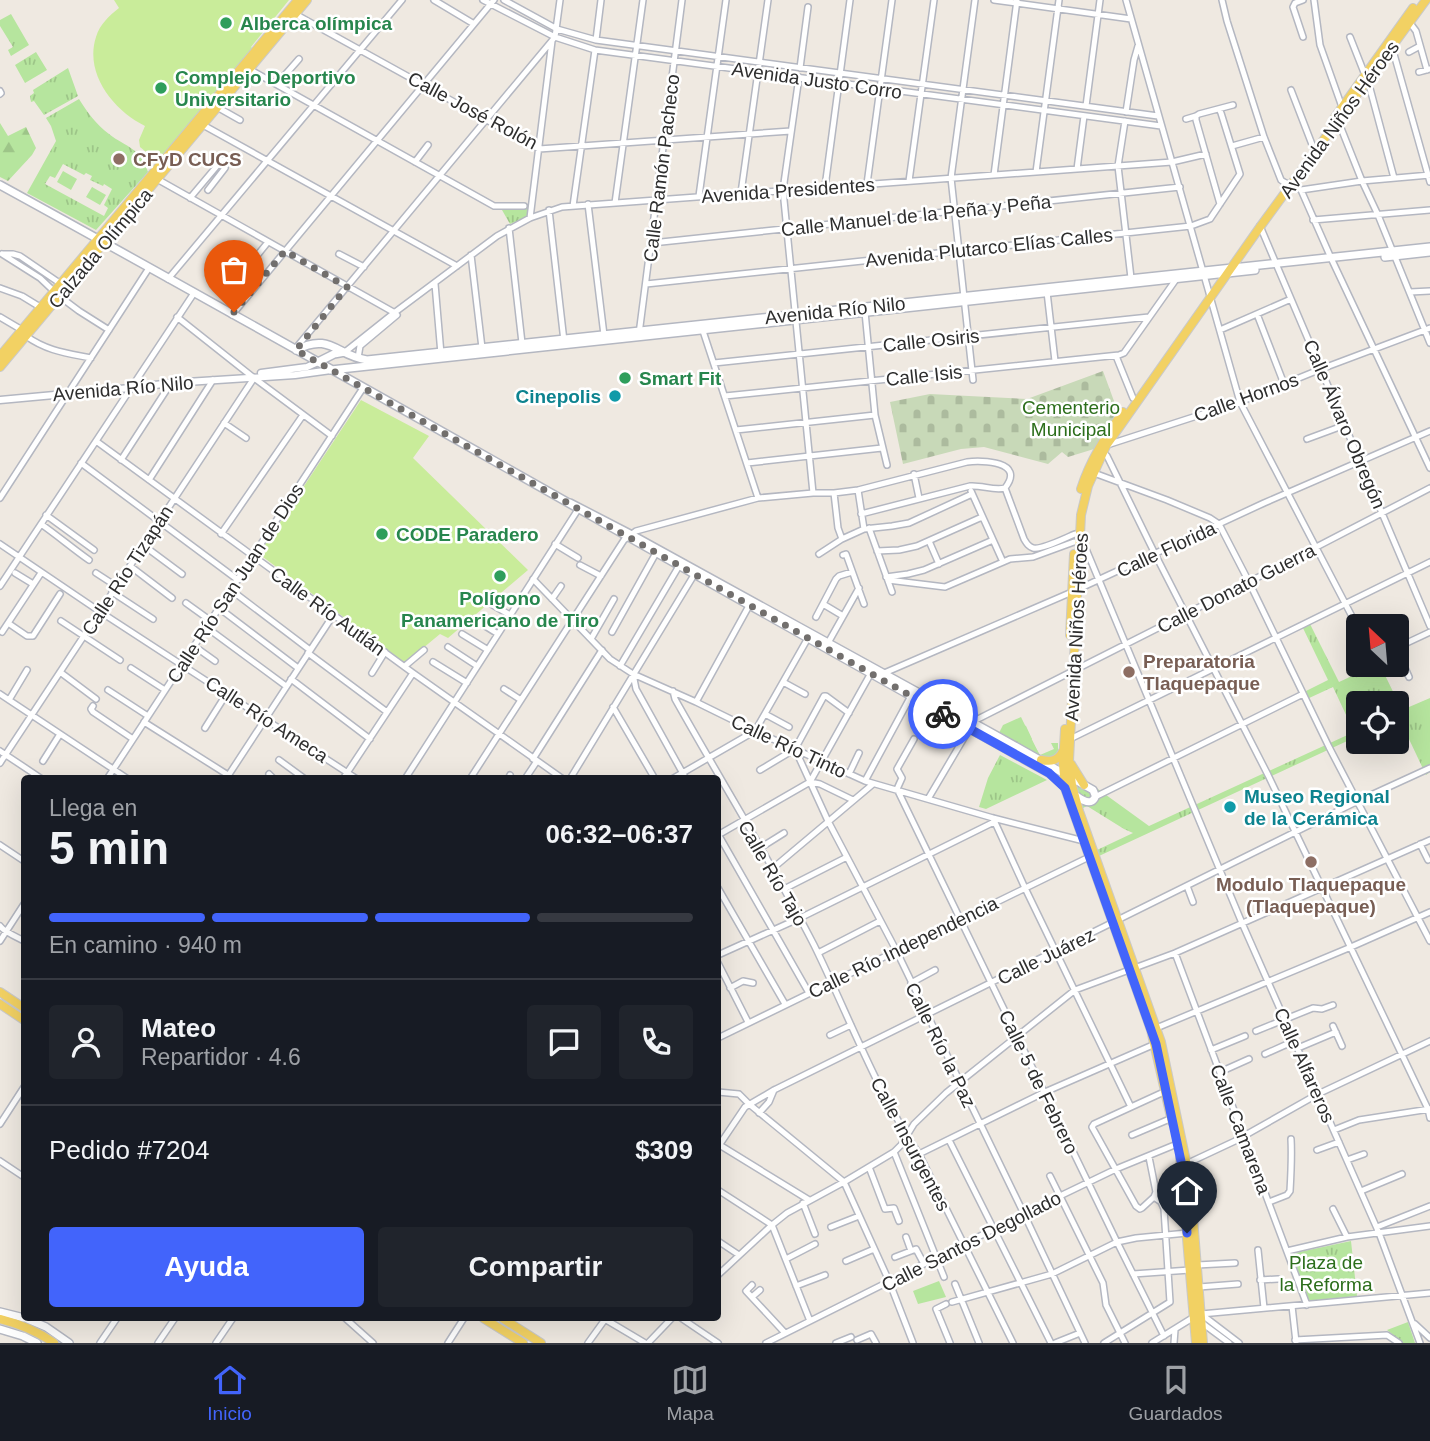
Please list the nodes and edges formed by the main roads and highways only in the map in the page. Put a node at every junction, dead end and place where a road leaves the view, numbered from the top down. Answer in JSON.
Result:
{"nodes":[{"id":1,"x":298,"y":0,"type":"edge"},
{"id":2,"x":307,"y":0,"type":"edge"},
{"id":3,"x":1419,"y":0,"type":"edge"},
{"id":4,"x":1426,"y":0,"type":"edge"},
{"id":5,"x":246,"y":67,"type":"junction"},
{"id":6,"x":1367,"y":78,"type":"junction"},
{"id":7,"x":1337,"y":118,"type":"junction"},
{"id":8,"x":1289,"y":184,"type":"junction"},
{"id":9,"x":0,"y":186,"type":"edge"},
{"id":10,"x":101,"y":241,"type":"junction"},
{"id":11,"x":1430,"y":249,"type":"edge"},
{"id":12,"x":1227,"y":270,"type":"junction"},
{"id":13,"x":1204,"y":273,"type":"junction"},
{"id":14,"x":60,"y":289,"type":"junction"},
{"id":15,"x":1210,"y":295,"type":"junction"},
{"id":16,"x":964,"y":299,"type":"junction"},
{"id":17,"x":795,"y":317,"type":"junction"},
{"id":18,"x":24,"y":333,"type":"junction"},
{"id":19,"x":639,"y":334,"type":"junction"},
{"id":20,"x":564,"y":342,"type":"junction"},
{"id":21,"x":3,"y":347,"type":"edge"},
{"id":22,"x":502,"y":348,"type":"junction"},
{"id":23,"x":295,"y":350,"type":"junction"},
{"id":24,"x":345,"y":352,"type":"junction"},
{"id":25,"x":441,"y":355,"type":"junction"},
{"id":26,"x":0,"y":356,"type":"edge"},
{"id":27,"x":318,"y":362,"type":"junction"},
{"id":28,"x":364,"y":366,"type":"junction"},
{"id":29,"x":0,"y":367,"type":"edge"},
{"id":30,"x":331,"y":370,"type":"junction"},
{"id":31,"x":363,"y":388,"type":"junction"},
{"id":32,"x":1102,"y":447,"type":"junction"},
{"id":33,"x":628,"y":535,"type":"junction"},
{"id":34,"x":751,"y":603,"type":"junction"},
{"id":35,"x":1071,"y":672,"type":"junction"},
{"id":36,"x":876,"y":673,"type":"junction"},
{"id":37,"x":971,"y":725,"type":"junction"},
{"id":38,"x":1064,"y":749,"type":"junction"},
{"id":39,"x":1041,"y":760,"type":"junction"},
{"id":40,"x":1069,"y":761,"type":"junction"},
{"id":41,"x":1067,"y":775,"type":"junction"},
{"id":42,"x":1084,"y":785,"type":"junction"},
{"id":43,"x":1065,"y":788,"type":"junction"},
{"id":44,"x":1074,"y":794,"type":"junction"},
{"id":45,"x":1116,"y":922,"type":"junction"},
{"id":46,"x":0,"y":992,"type":"edge"},
{"id":47,"x":0,"y":1004,"type":"edge"},
{"id":48,"x":21,"y":1006,"type":"edge"},
{"id":49,"x":21,"y":1018,"type":"edge"},
{"id":50,"x":1154,"y":1029,"type":"junction"},
{"id":51,"x":1184,"y":1165,"type":"junction"},
{"id":52,"x":1194,"y":1268,"type":"junction"},
{"id":53,"x":0,"y":1312,"type":"edge"},
{"id":54,"x":21,"y":1317,"type":"edge"},
{"id":55,"x":1199,"y":1318,"type":"junction"},
{"id":56,"x":0,"y":1319,"type":"edge"},
{"id":57,"x":32,"y":1321,"type":"edge"},
{"id":58,"x":500,"y":1321,"type":"edge"},
{"id":59,"x":501,"y":1321,"type":"edge"},
{"id":60,"x":0,"y":1329,"type":"edge"},
{"id":61,"x":518,"y":1342,"type":"edge"},
{"id":62,"x":37,"y":1343,"type":"edge"},
{"id":63,"x":54,"y":1343,"type":"edge"},
{"id":64,"x":69,"y":1343,"type":"edge"},
{"id":65,"x":541,"y":1343,"type":"edge"},
{"id":66,"x":1196,"y":1343,"type":"edge"},
{"id":67,"x":1203,"y":1343,"type":"edge"}],
"edges":[{"from":1,"to":5,"type":"main road","name":"Calzada Olímpica"},
{"from":2,"to":5,"type":"main road","name":"Calzada Olímpica"},
{"from":3,"to":6,"type":"main road","name":"Avenida Niños Héroes"},
{"from":4,"to":6,"type":"main road","name":"Avenida Niños Héroes"},
{"from":5,"to":10,"type":"main road","name":"Calzada Olímpica"},
{"from":5,"to":10,"type":"main road","name":"Calzada Olímpica"},
{"from":6,"to":7,"type":"main road","name":"Avenida Niños Héroes"},
{"from":6,"to":7,"type":"main road","name":"Avenida Niños Héroes"},
{"from":7,"to":8,"type":"main road","name":"Avenida Niños Héroes"},
{"from":7,"to":8,"type":"main road","name":"Avenida Niños Héroes"},
{"from":8,"to":12,"type":"main road","name":"Avenida Niños Héroes"},
{"from":9,"to":10,"type":"main road"},
{"from":10,"to":14,"type":"main road","name":"Calzada Olímpica"},
{"from":10,"to":23,"type":"main road"},
{"from":11,"to":12,"type":"main road","name":"Avenida Río Nilo"},
{"from":12,"to":13,"type":"main road","name":"Avenida Río Nilo"},
{"from":12,"to":15,"type":"main road","name":"Avenida Niños Héroes"},
{"from":13,"to":16,"type":"main road","name":"Avenida Río Nilo"},
{"from":13,"to":16,"type":"main road","name":"Avenida Río Nilo"},
{"from":14,"to":18,"type":"main road","name":"Calzada Olímpica"},
{"from":14,"to":18,"type":"main road","name":"Calzada Olímpica"},
{"from":15,"to":32,"type":"main road","name":"Avenida Niños Héroes"},
{"from":15,"to":32,"type":"main road","name":"Avenida Niños Héroes"},
{"from":16,"to":17,"type":"main road","name":"Avenida Río Nilo"},
{"from":16,"to":17,"type":"main road","name":"Avenida Río Nilo"},
{"from":17,"to":19,"type":"main road","name":"Avenida Río Nilo"},
{"from":17,"to":19,"type":"main road","name":"Avenida Río Nilo"},
{"from":18,"to":21,"type":"main road","name":"Calzada Olímpica"},
{"from":18,"to":29,"type":"main road","name":"Calzada Olímpica"},
{"from":19,"to":20,"type":"main road","name":"Avenida Río Nilo"},
{"from":19,"to":20,"type":"main road","name":"Avenida Río Nilo"},
{"from":20,"to":22,"type":"main road","name":"Avenida Río Nilo"},
{"from":20,"to":22,"type":"main road","name":"Avenida Río Nilo"},
{"from":21,"to":26,"type":"main road","name":"Calzada Olímpica"},
{"from":22,"to":25,"type":"main road","name":"Avenida Río Nilo"},
{"from":22,"to":25,"type":"main road","name":"Avenida Río Nilo"},
{"from":23,"to":24,"type":"main road"},
{"from":23,"to":27,"type":"main road"},
{"from":24,"to":25,"type":"main road","name":"Avenida Río Nilo"},
{"from":24,"to":27,"type":"main road","name":"Avenida Río Nilo"},
{"from":25,"to":28,"type":"main road","name":"Avenida Río Nilo"},
{"from":27,"to":30,"type":"main road"},
{"from":28,"to":30,"type":"main road","name":"Avenida Río Nilo"},
{"from":28,"to":31,"type":"main road"},
{"from":30,"to":31,"type":"main road"},
{"from":31,"to":33,"type":"main road"},
{"from":32,"to":35,"type":"main road","name":"Avenida Niños Héroes"},
{"from":33,"to":34,"type":"main road"},
{"from":33,"to":34,"type":"main road"},
{"from":34,"to":36,"type":"main road"},
{"from":34,"to":36,"type":"main road"},
{"from":35,"to":38,"type":"main road","name":"Avenida Niños Héroes"},
{"from":35,"to":40,"type":"main road","name":"Avenida Niños Héroes"},
{"from":36,"to":37,"type":"main road"},
{"from":36,"to":37,"type":"main road"},
{"from":37,"to":39,"type":"main road"},
{"from":37,"to":43,"type":"main road"},
{"from":38,"to":39,"type":"main road"},
{"from":38,"to":41,"type":"main road","name":"Avenida Niños Héroes"},
{"from":39,"to":41,"type":"main road"},
{"from":40,"to":41,"type":"main road","name":"Avenida Niños Héroes"},
{"from":40,"to":42,"type":"main road"},
{"from":41,"to":42,"type":"main road"},
{"from":41,"to":43,"type":"main road","name":"Avenida Niños Héroes"},
{"from":41,"to":44,"type":"main road","name":"Avenida Niños Héroes"},
{"from":42,"to":44,"type":"main road"},
{"from":43,"to":44,"type":"main road"},
{"from":43,"to":45,"type":"main road","name":"Avenida Niños Héroes"},
{"from":44,"to":45,"type":"main road","name":"Avenida Niños Héroes"},
{"from":45,"to":50,"type":"main road","name":"Avenida Niños Héroes"},
{"from":46,"to":48,"type":"main road"},
{"from":47,"to":49,"type":"main road"},
{"from":50,"to":51,"type":"main road","name":"Avenida Niños Héroes"},
{"from":50,"to":51,"type":"main road","name":"Avenida Niños Héroes"},
{"from":51,"to":52,"type":"main road","name":"Avenida Niños Héroes"},
{"from":51,"to":52,"type":"main road","name":"Avenida Niños Héroes"},
{"from":52,"to":55,"type":"main road","name":"Avenida Niños Héroes"},
{"from":52,"to":55,"type":"main road","name":"Avenida Niños Héroes"},
{"from":53,"to":54,"type":"main road"},
{"from":55,"to":66,"type":"main road","name":"Avenida Niños Héroes"},
{"from":55,"to":67,"type":"main road","name":"Avenida Niños Héroes"},
{"from":56,"to":63,"type":"main road"},
{"from":57,"to":64,"type":"main road"},
{"from":58,"to":61,"type":"main road"},
{"from":59,"to":65,"type":"main road"},
{"from":60,"to":62,"type":"main road"}]}
